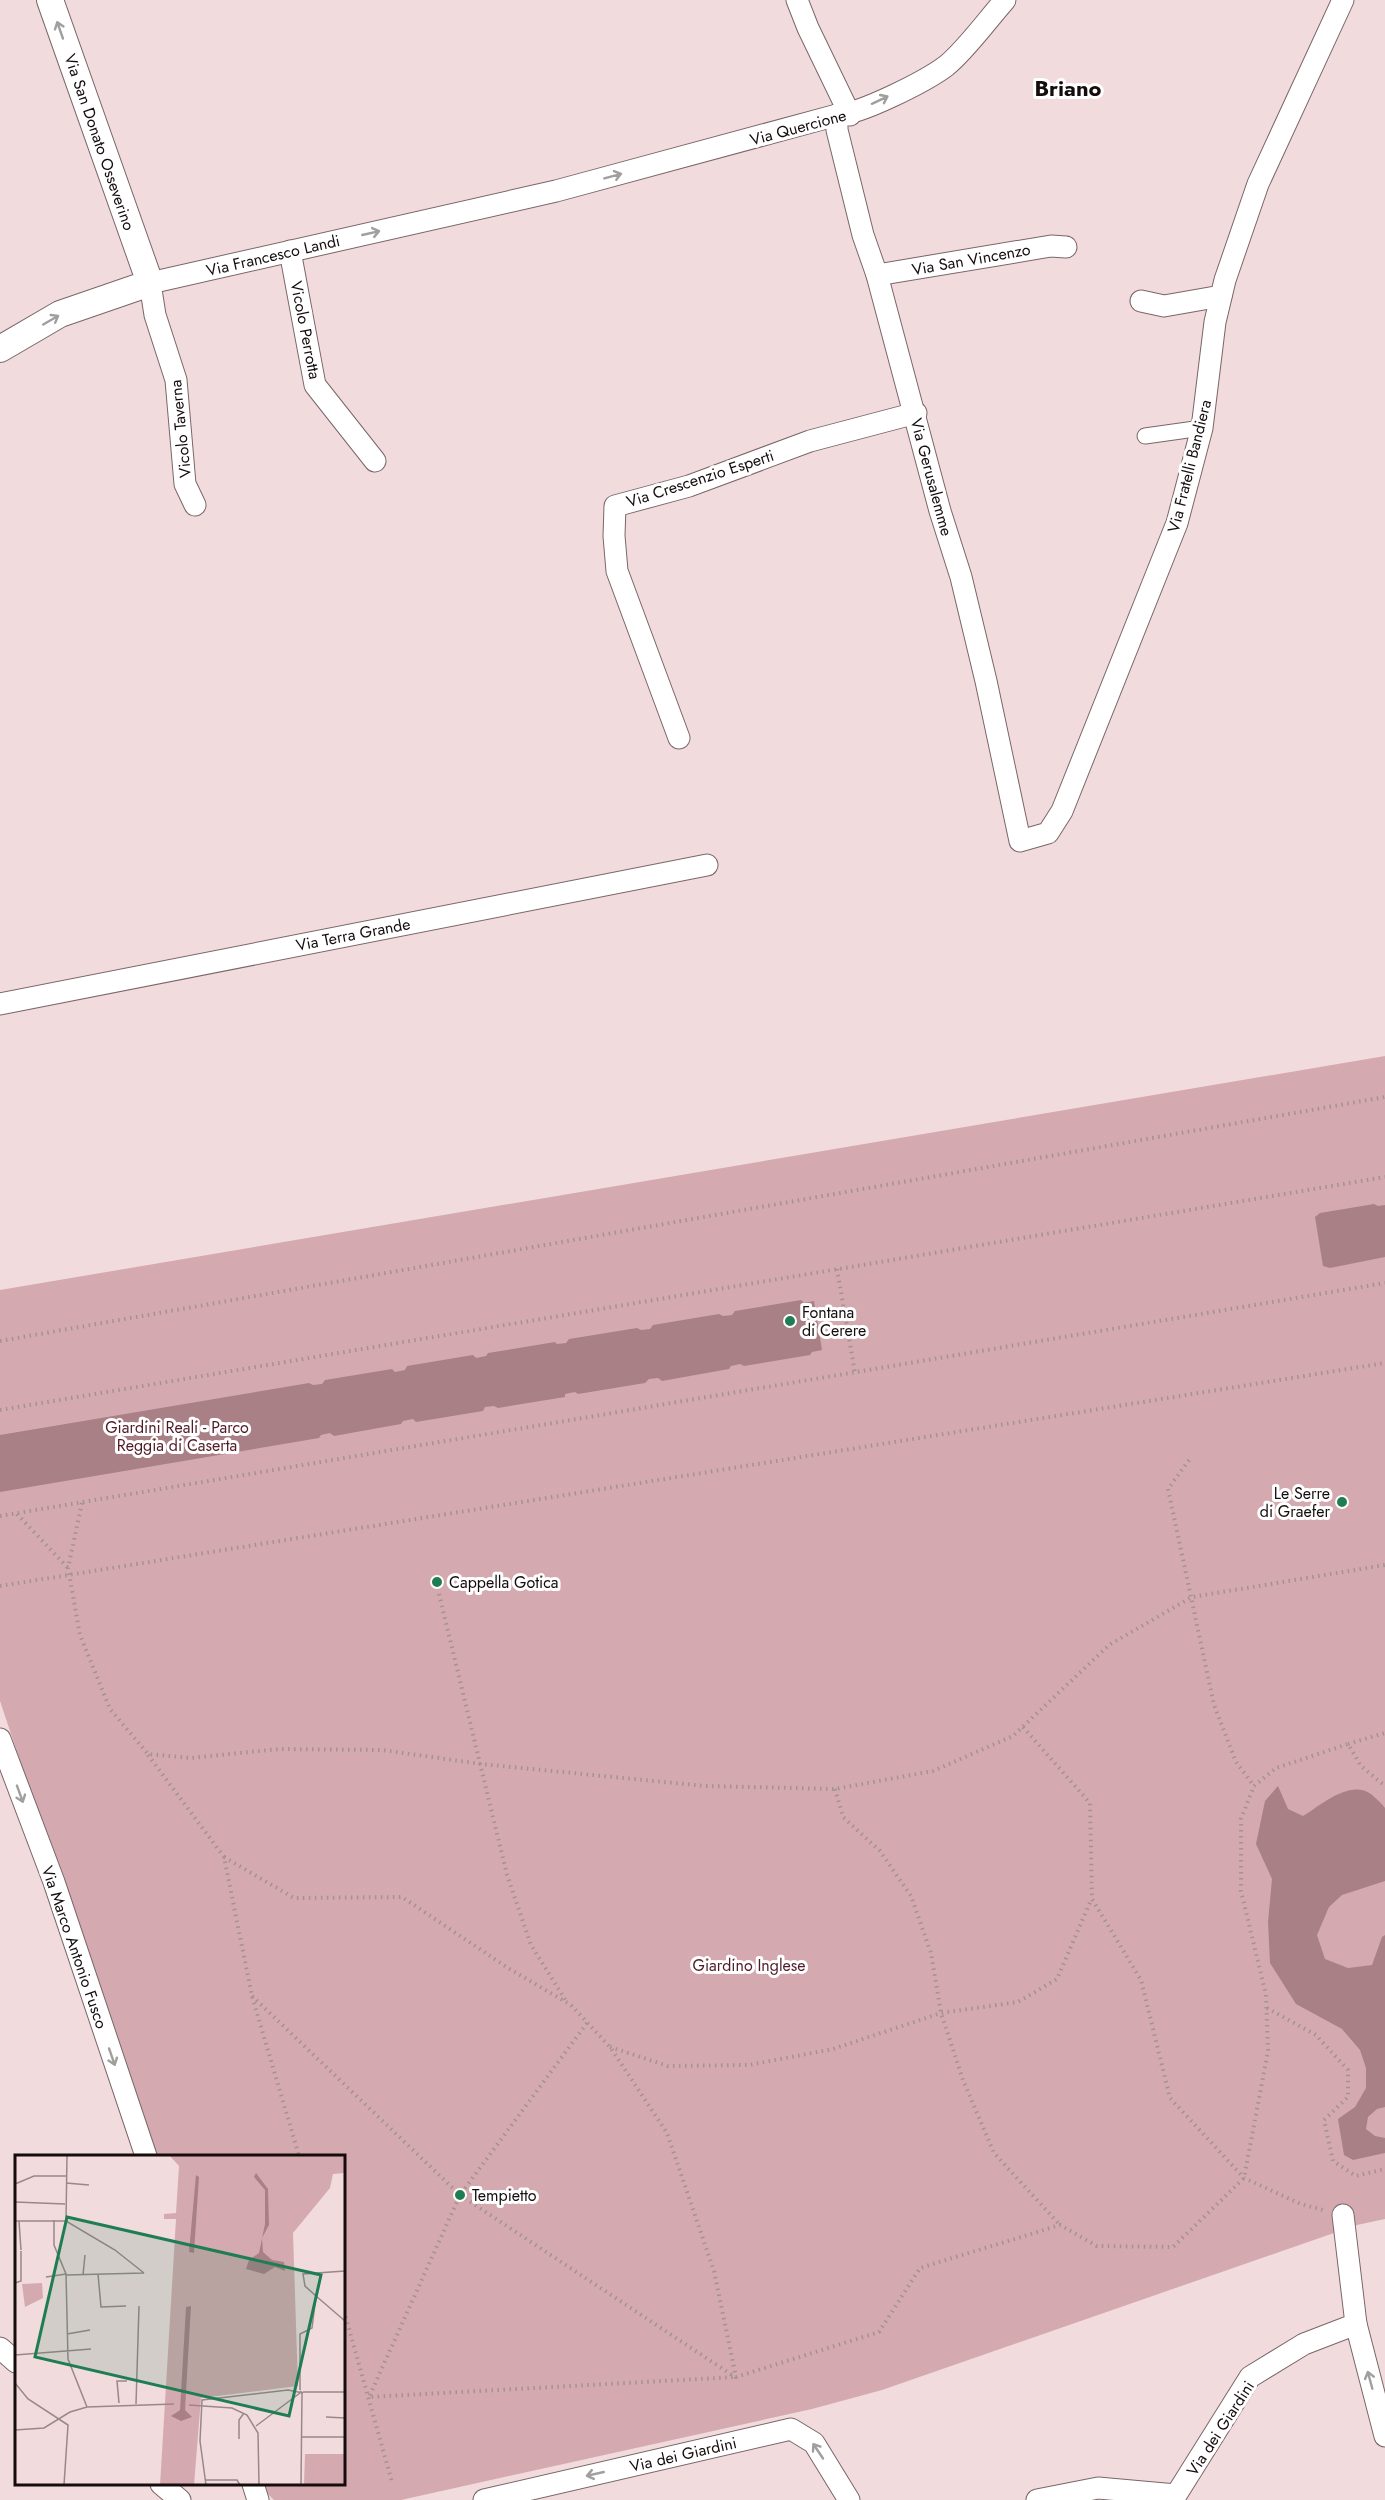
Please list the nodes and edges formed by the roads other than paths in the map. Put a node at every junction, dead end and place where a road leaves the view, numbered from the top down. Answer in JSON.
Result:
{"nodes":[{"id":1,"x":50,"y":0,"type":"edge"},
{"id":2,"x":797,"y":0,"type":"edge"},
{"id":3,"x":1005,"y":0,"type":"edge"},
{"id":4,"x":1343,"y":0,"type":"edge"},
{"id":5,"x":843,"y":115,"type":"junction"},
{"id":6,"x":556,"y":190,"type":"joint"},
{"id":7,"x":1066,"y":247,"type":"dead end"},
{"id":8,"x":290,"y":251,"type":"junction"},
{"id":9,"x":877,"y":275,"type":"junction"},
{"id":10,"x":150,"y":283,"type":"junction"},
{"id":11,"x":1221,"y":296,"type":"junction"},
{"id":12,"x":1141,"y":301,"type":"dead end"},
{"id":13,"x":0,"y":349,"type":"edge"},
{"id":14,"x":916,"y":413,"type":"junction"},
{"id":15,"x":1202,"y":428,"type":"junction"},
{"id":16,"x":1145,"y":436,"type":"dead end"},
{"id":17,"x":375,"y":460,"type":"dead end"},
{"id":18,"x":195,"y":505,"type":"dead end"},
{"id":19,"x":679,"y":738,"type":"dead end"},
{"id":20,"x":1020,"y":841,"type":"joint"},
{"id":21,"x":707,"y":865,"type":"dead end"},
{"id":22,"x":0,"y":1004,"type":"edge"},
{"id":23,"x":0,"y":1739,"type":"edge"},
{"id":24,"x":145,"y":2155,"type":"edge"},
{"id":25,"x":1343,"y":2215,"type":"road end"},
{"id":26,"x":1356,"y":2324,"type":"junction"},
{"id":27,"x":0,"y":2348,"type":"edge"},
{"id":28,"x":15,"y":2361,"type":"edge"},
{"id":29,"x":1385,"y":2436,"type":"edge"},
{"id":30,"x":162,"y":2485,"type":"edge"},
{"id":31,"x":253,"y":2485,"type":"edge"},
{"id":32,"x":1175,"y":2498,"type":"edge"},
{"id":33,"x":180,"y":2500,"type":"edge"},
{"id":34,"x":258,"y":2500,"type":"edge"},
{"id":35,"x":484,"y":2500,"type":"edge"},
{"id":36,"x":849,"y":2500,"type":"edge"},
{"id":37,"x":1037,"y":2500,"type":"edge"}],
"edges":[{"from":10,"to":1,"type":"street","name":"Via San Donato Osseverino","one_way":true},
{"from":2,"to":5,"type":"street","name":"Via Gerusalemme"},
{"from":5,"to":3,"type":"street","name":"Via Quercione","one_way":true},
{"from":4,"to":11,"type":"street","name":"Via Fratelli Bandiera"},
{"from":6,"to":5,"type":"street","name":"Via Quercione","one_way":true},
{"from":5,"to":9,"type":"street","name":"Via Gerusalemme"},
{"from":8,"to":6,"type":"street","name":"Via Francesco Landi","one_way":true},
{"from":7,"to":9,"type":"street","name":"Via San Vincenzo"},
{"from":8,"to":10,"type":"street","name":"Via Francesco Landi"},
{"from":8,"to":17,"type":"street","name":"Vicolo Perrotta"},
{"from":9,"to":14,"type":"street","name":"Via Gerusalemme"},
{"from":13,"to":10,"type":"street","name":"Via Francesco Landi","one_way":true},
{"from":10,"to":18,"type":"street","name":"Vicolo Taverna"},
{"from":11,"to":12,"type":"street"},
{"from":11,"to":15,"type":"street","name":"Via Fratelli Bandiera"},
{"from":14,"to":19,"type":"street","name":"Via Crescenzio Esperti"},
{"from":14,"to":20,"type":"street","name":"Via Gerusalemme"},
{"from":15,"to":16,"type":"street"},
{"from":15,"to":20,"type":"street","name":"Via Fratelli Bandiera"},
{"from":21,"to":22,"type":"street","name":"Via Terra Grande"},
{"from":23,"to":24,"type":"street","name":"Via Marco Antonio Fusco","one_way":true},
{"from":25,"to":26,"type":"street"},
{"from":29,"to":26,"type":"street","one_way":true},
{"from":26,"to":32,"type":"street","name":"Via dei Giardini"},
{"from":27,"to":28,"type":"street"},
{"from":30,"to":33,"type":"street"},
{"from":31,"to":34,"type":"street"},
{"from":32,"to":37,"type":"street","name":"Via dei Giardini"},
{"from":36,"to":35,"type":"street","name":"Via dei Giardini","one_way":true}]}
